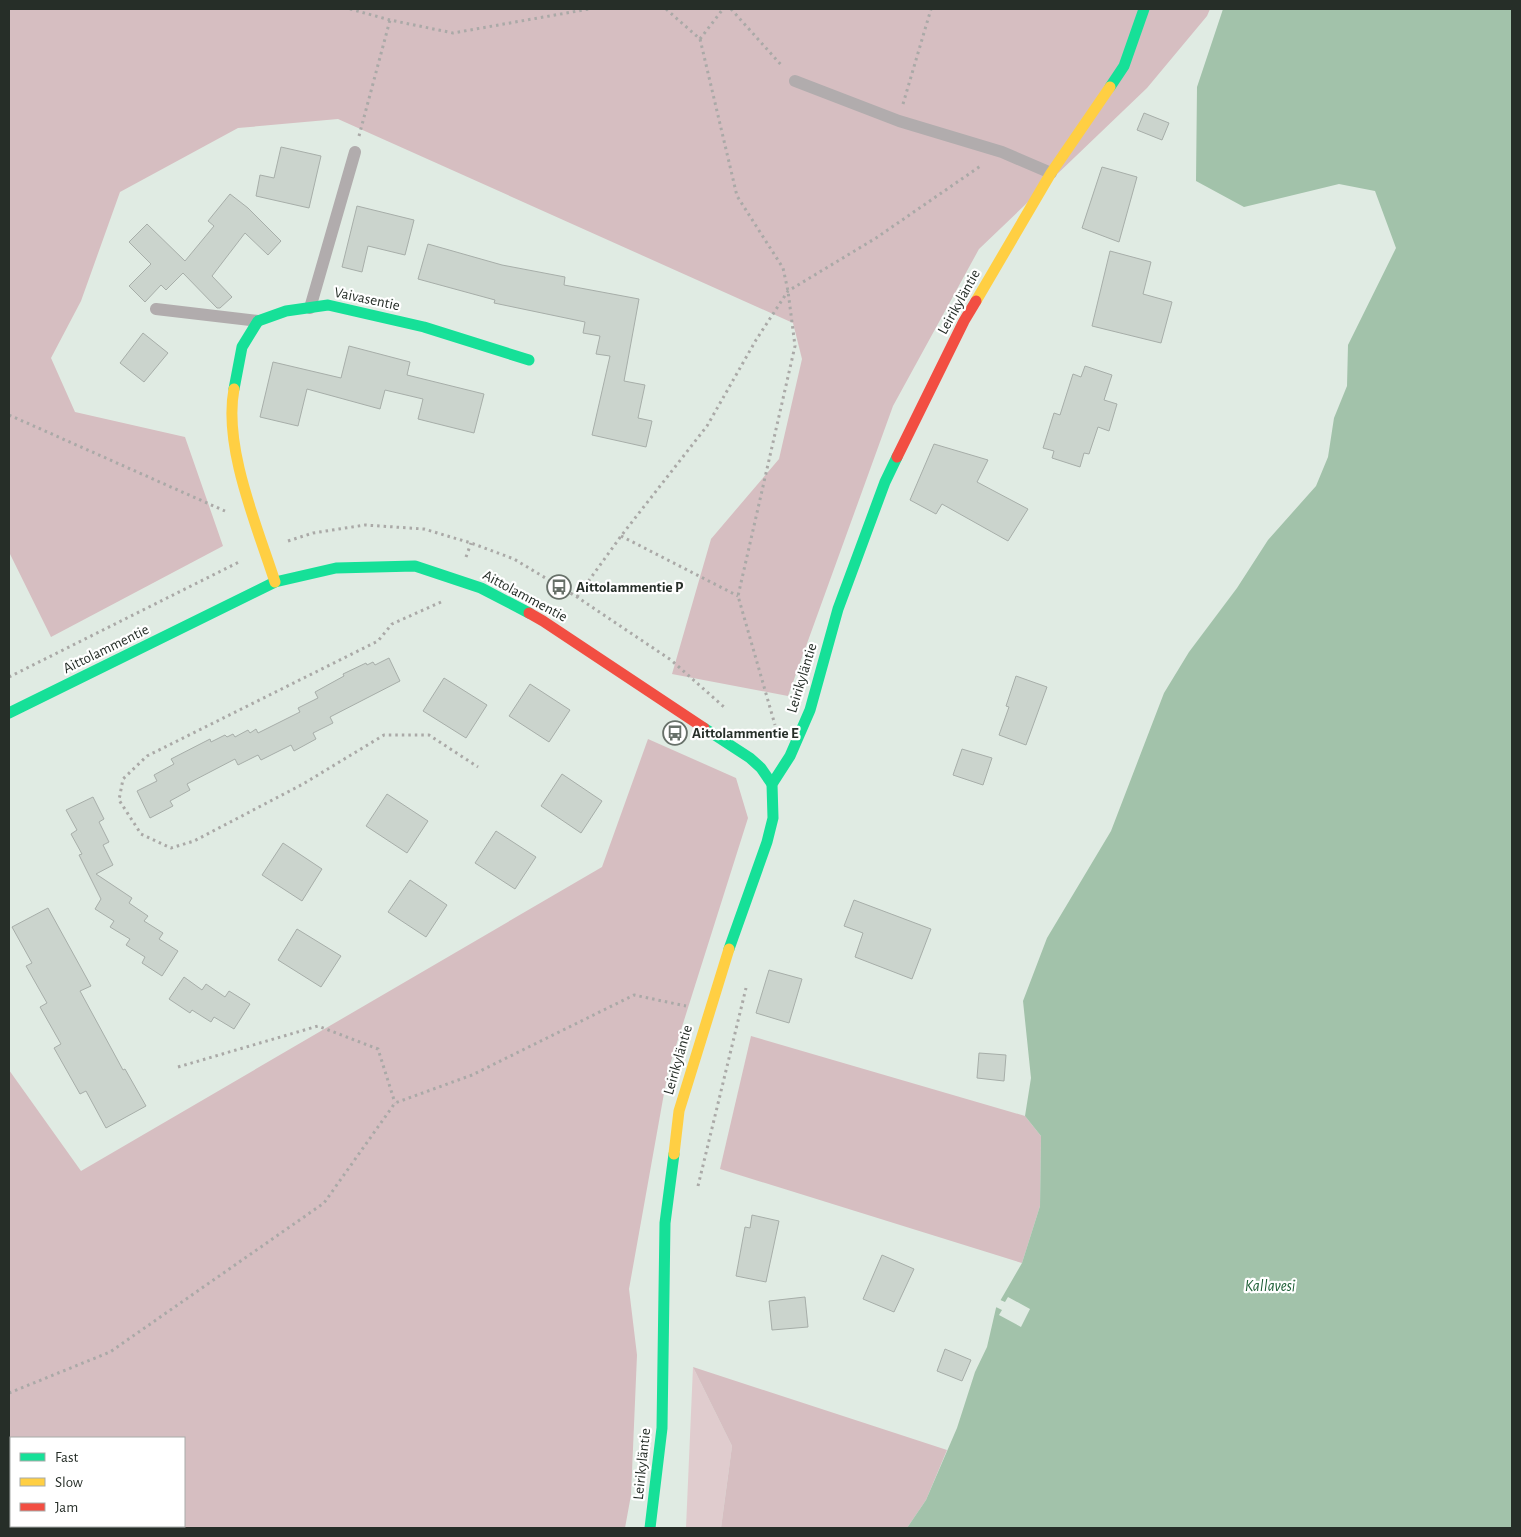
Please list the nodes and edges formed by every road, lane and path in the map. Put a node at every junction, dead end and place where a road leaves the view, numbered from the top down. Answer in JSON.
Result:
{"nodes":[{"id":1,"x":350,"y":9,"type":"edge"},
{"id":2,"x":588,"y":9,"type":"edge"},
{"id":3,"x":666,"y":9,"type":"edge"},
{"id":4,"x":723,"y":9,"type":"edge"},
{"id":5,"x":731,"y":9,"type":"edge"},
{"id":6,"x":931,"y":9,"type":"edge"},
{"id":7,"x":1144,"y":9,"type":"edge"},
{"id":8,"x":390,"y":20,"type":"junction"},
{"id":9,"x":700,"y":39,"type":"junction"},
{"id":10,"x":795,"y":81,"type":"joint"},
{"id":11,"x":899,"y":121,"type":"junction"},
{"id":12,"x":355,"y":152,"type":"joint"},
{"id":13,"x":1002,"y":152,"type":"junction"},
{"id":14,"x":1051,"y":173,"type":"junction"},
{"id":15,"x":788,"y":291,"type":"junction"},
{"id":16,"x":310,"y":308,"type":"junction"},
{"id":17,"x":156,"y":309,"type":"dead end"},
{"id":18,"x":258,"y":321,"type":"junction"},
{"id":19,"x":529,"y":360,"type":"dead end"},
{"id":20,"x":9,"y":416,"type":"edge"},
{"id":21,"x":256,"y":525,"type":"junction"},
{"id":22,"x":621,"y":536,"type":"junction"},
{"id":23,"x":470,"y":543,"type":"junction"},
{"id":24,"x":264,"y":550,"type":"junction"},
{"id":25,"x":458,"y":580,"type":"junction"},
{"id":26,"x":275,"y":582,"type":"junction"},
{"id":27,"x":738,"y":596,"type":"junction"},
{"id":28,"x":576,"y":597,"type":"junction"},
{"id":29,"x":9,"y":678,"type":"edge"},
{"id":30,"x":730,"y":712,"type":"dead end"},
{"id":31,"x":9,"y":713,"type":"edge"},
{"id":32,"x":776,"y":728,"type":"dead end"},
{"id":33,"x":478,"y":767,"type":"dead end"},
{"id":34,"x":772,"y":784,"type":"junction"},
{"id":35,"x":747,"y":984,"type":"dead end"},
{"id":36,"x":708,"y":1010,"type":"junction"},
{"id":37,"x":178,"y":1067,"type":"dead end"},
{"id":38,"x":394,"y":1103,"type":"junction"},
{"id":39,"x":696,"y":1195,"type":"dead end"},
{"id":40,"x":9,"y":1393,"type":"edge"},
{"id":41,"x":650,"y":1528,"type":"edge"}],
"edges":[{"from":1,"to":8,"type":"path"},
{"from":2,"to":8,"type":"path"},
{"from":3,"to":9,"type":"path"},
{"from":4,"to":9,"type":"path"},
{"from":5,"to":10,"type":"path"},
{"from":6,"to":11,"type":"path"},
{"from":7,"to":14,"type":"street","name":"Leirikyläntie"},
{"from":8,"to":12,"type":"path"},
{"from":9,"to":15,"type":"path"},
{"from":10,"to":11,"type":"lane"},
{"from":11,"to":13,"type":"lane"},
{"from":12,"to":16,"type":"lane"},
{"from":13,"to":14,"type":"lane"},
{"from":13,"to":15,"type":"path"},
{"from":14,"to":34,"type":"street","name":"Leirikyläntie"},
{"from":15,"to":22,"type":"path"},
{"from":15,"to":27,"type":"path"},
{"from":16,"to":18,"type":"street","name":"Vaivasentie"},
{"from":16,"to":19,"type":"street","name":"Vaivasentie"},
{"from":17,"to":18,"type":"lane"},
{"from":18,"to":21,"type":"street"},
{"from":20,"to":21,"type":"path"},
{"from":21,"to":24,"type":"street"},
{"from":22,"to":27,"type":"path"},
{"from":22,"to":28,"type":"path"},
{"from":23,"to":24,"type":"path"},
{"from":23,"to":25,"type":"path"},
{"from":23,"to":28,"type":"path"},
{"from":24,"to":26,"type":"street"},
{"from":24,"to":29,"type":"path"},
{"from":25,"to":26,"type":"street","name":"Aittolammentie"},
{"from":25,"to":33,"type":"path"},
{"from":25,"to":34,"type":"street","name":"Aittolammentie"},
{"from":26,"to":31,"type":"street","name":"Aittolammentie"},
{"from":27,"to":32,"type":"path"},
{"from":28,"to":30,"type":"path"},
{"from":34,"to":36,"type":"street","name":"Leirikyläntie"},
{"from":35,"to":39,"type":"path"},
{"from":36,"to":38,"type":"path"},
{"from":36,"to":41,"type":"street","name":"Leirikyläntie"},
{"from":37,"to":38,"type":"path"},
{"from":38,"to":40,"type":"path"}]}
